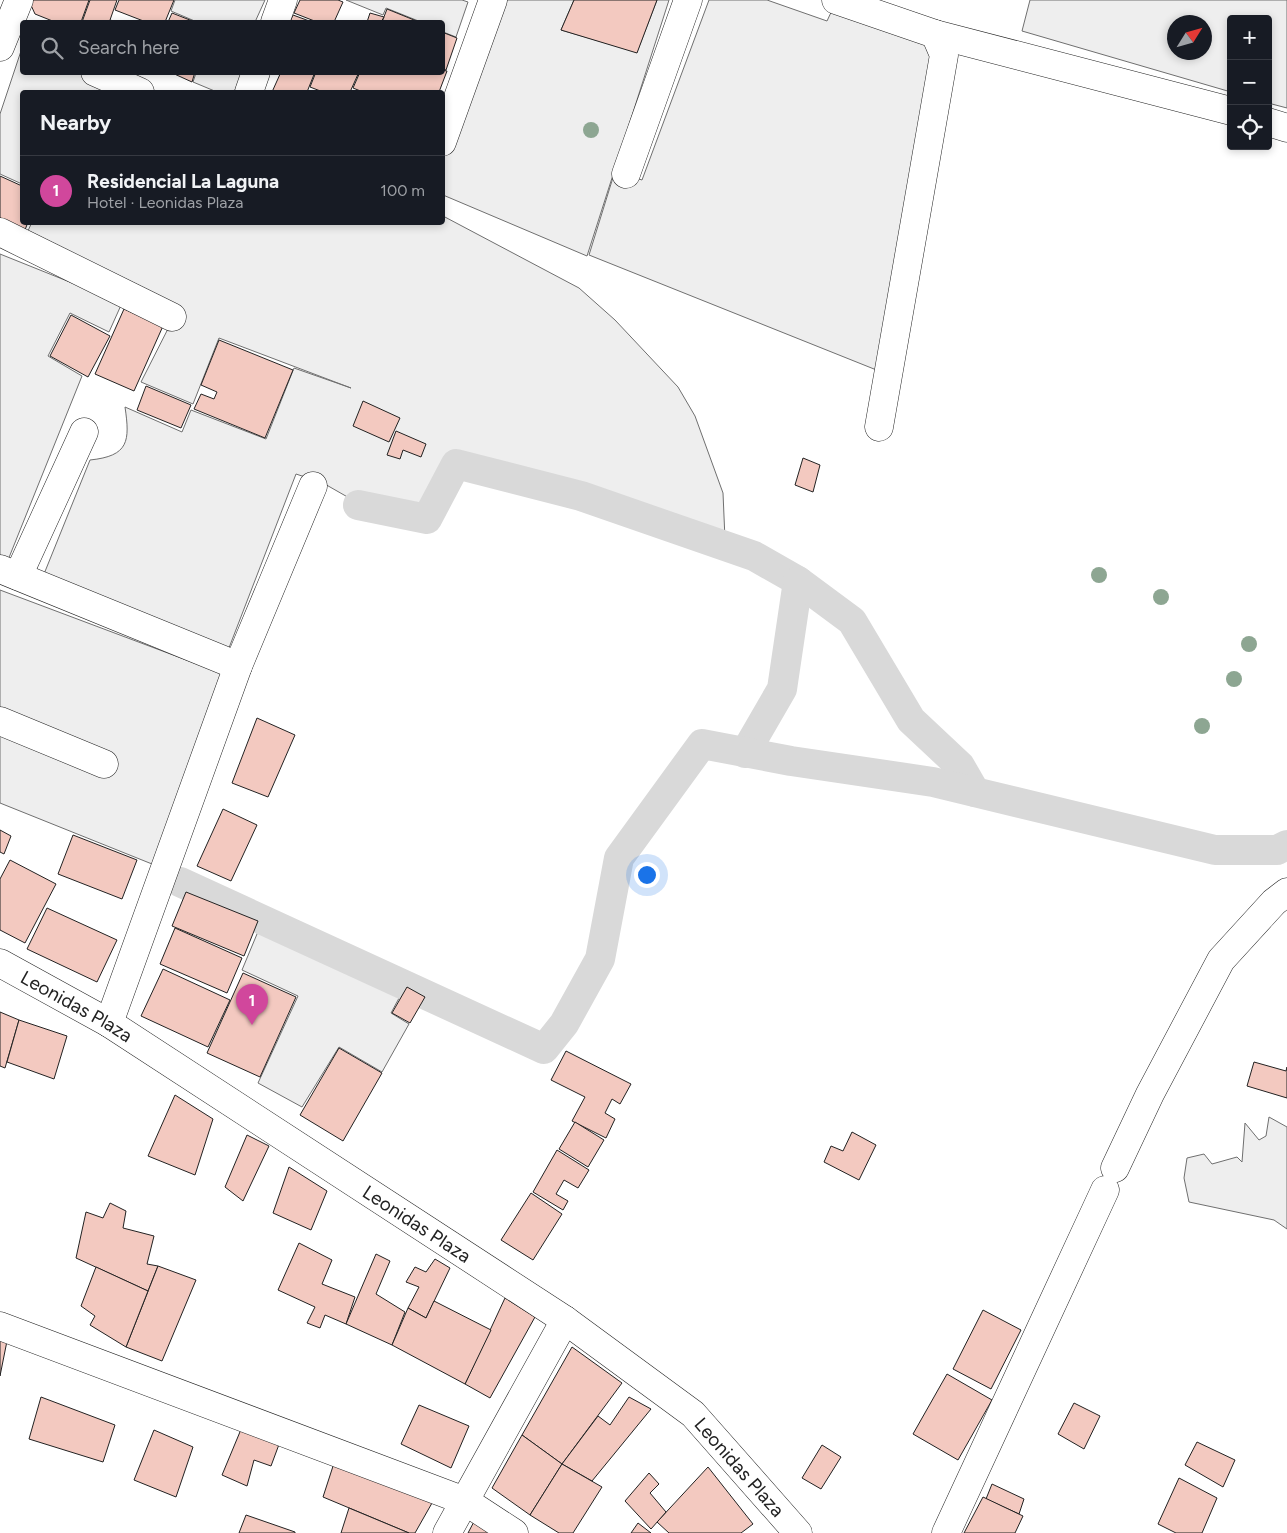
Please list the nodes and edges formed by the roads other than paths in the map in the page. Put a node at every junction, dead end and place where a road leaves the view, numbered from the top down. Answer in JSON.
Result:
{"nodes":[{"id":1,"x":19,"y":0,"type":"edge"},
{"id":2,"x":283,"y":0,"type":"edge"},
{"id":3,"x":493,"y":0,"type":"edge"},
{"id":4,"x":688,"y":0,"type":"edge"},
{"id":5,"x":836,"y":0,"type":"edge"},
{"id":6,"x":276,"y":20,"type":"edge"},
{"id":7,"x":935,"y":34,"type":"junction"},
{"id":8,"x":10,"y":40,"type":"edge"},
{"id":9,"x":102,"y":75,"type":"edge"},
{"id":10,"x":255,"y":75,"type":"edge"},
{"id":11,"x":136,"y":90,"type":"edge"},
{"id":12,"x":250,"y":90,"type":"edge"},
{"id":13,"x":1227,"y":110,"type":"edge"},
{"id":14,"x":1272,"y":123,"type":"edge"},
{"id":15,"x":1287,"y":128,"type":"edge"},
{"id":16,"x":445,"y":134,"type":"edge"},
{"id":17,"x":626,"y":174,"type":"dead end"},
{"id":18,"x":0,"y":232,"type":"edge"},
{"id":19,"x":172,"y":317,"type":"dead end"},
{"id":20,"x":879,"y":427,"type":"dead end"},
{"id":21,"x":84,"y":432,"type":"dead end"},
{"id":22,"x":313,"y":486,"type":"dead end"},
{"id":23,"x":9,"y":573,"type":"edge"},
{"id":24,"x":238,"y":666,"type":"junction"},
{"id":25,"x":0,"y":721,"type":"edge"},
{"id":26,"x":104,"y":764,"type":"dead end"},
{"id":27,"x":1287,"y":892,"type":"edge"},
{"id":28,"x":0,"y":963,"type":"edge"},
{"id":29,"x":109,"y":1023,"type":"junction"},
{"id":30,"x":565,"y":1320,"type":"junction"},
{"id":31,"x":0,"y":1326,"type":"edge"},
{"id":32,"x":465,"y":1501,"type":"junction"},
{"id":33,"x":447,"y":1533,"type":"edge"},
{"id":34,"x":514,"y":1533,"type":"edge"},
{"id":35,"x":798,"y":1533,"type":"edge"},
{"id":36,"x":946,"y":1533,"type":"edge"}],
"edges":[{"from":1,"to":8,"type":"street"},
{"from":2,"to":6,"type":"street"},
{"from":3,"to":16,"type":"street"},
{"from":4,"to":17,"type":"street"},
{"from":5,"to":7,"type":"street"},
{"from":7,"to":13,"type":"street"},
{"from":7,"to":20,"type":"street"},
{"from":9,"to":11,"type":"street"},
{"from":10,"to":12,"type":"street"},
{"from":14,"to":15,"type":"street"},
{"from":18,"to":19,"type":"street"},
{"from":21,"to":23,"type":"street"},
{"from":22,"to":24,"type":"street"},
{"from":23,"to":24,"type":"street"},
{"from":24,"to":29,"type":"street"},
{"from":25,"to":26,"type":"street"},
{"from":27,"to":36,"type":"street"},
{"from":28,"to":29,"type":"street","name":"Leonidas Plaza"},
{"from":29,"to":30,"type":"street","name":"Leonidas Plaza"},
{"from":30,"to":32,"type":"street"},
{"from":30,"to":35,"type":"street","name":"Leonidas Plaza"},
{"from":31,"to":32,"type":"street"},
{"from":32,"to":33,"type":"street"},
{"from":32,"to":34,"type":"street"}]}
